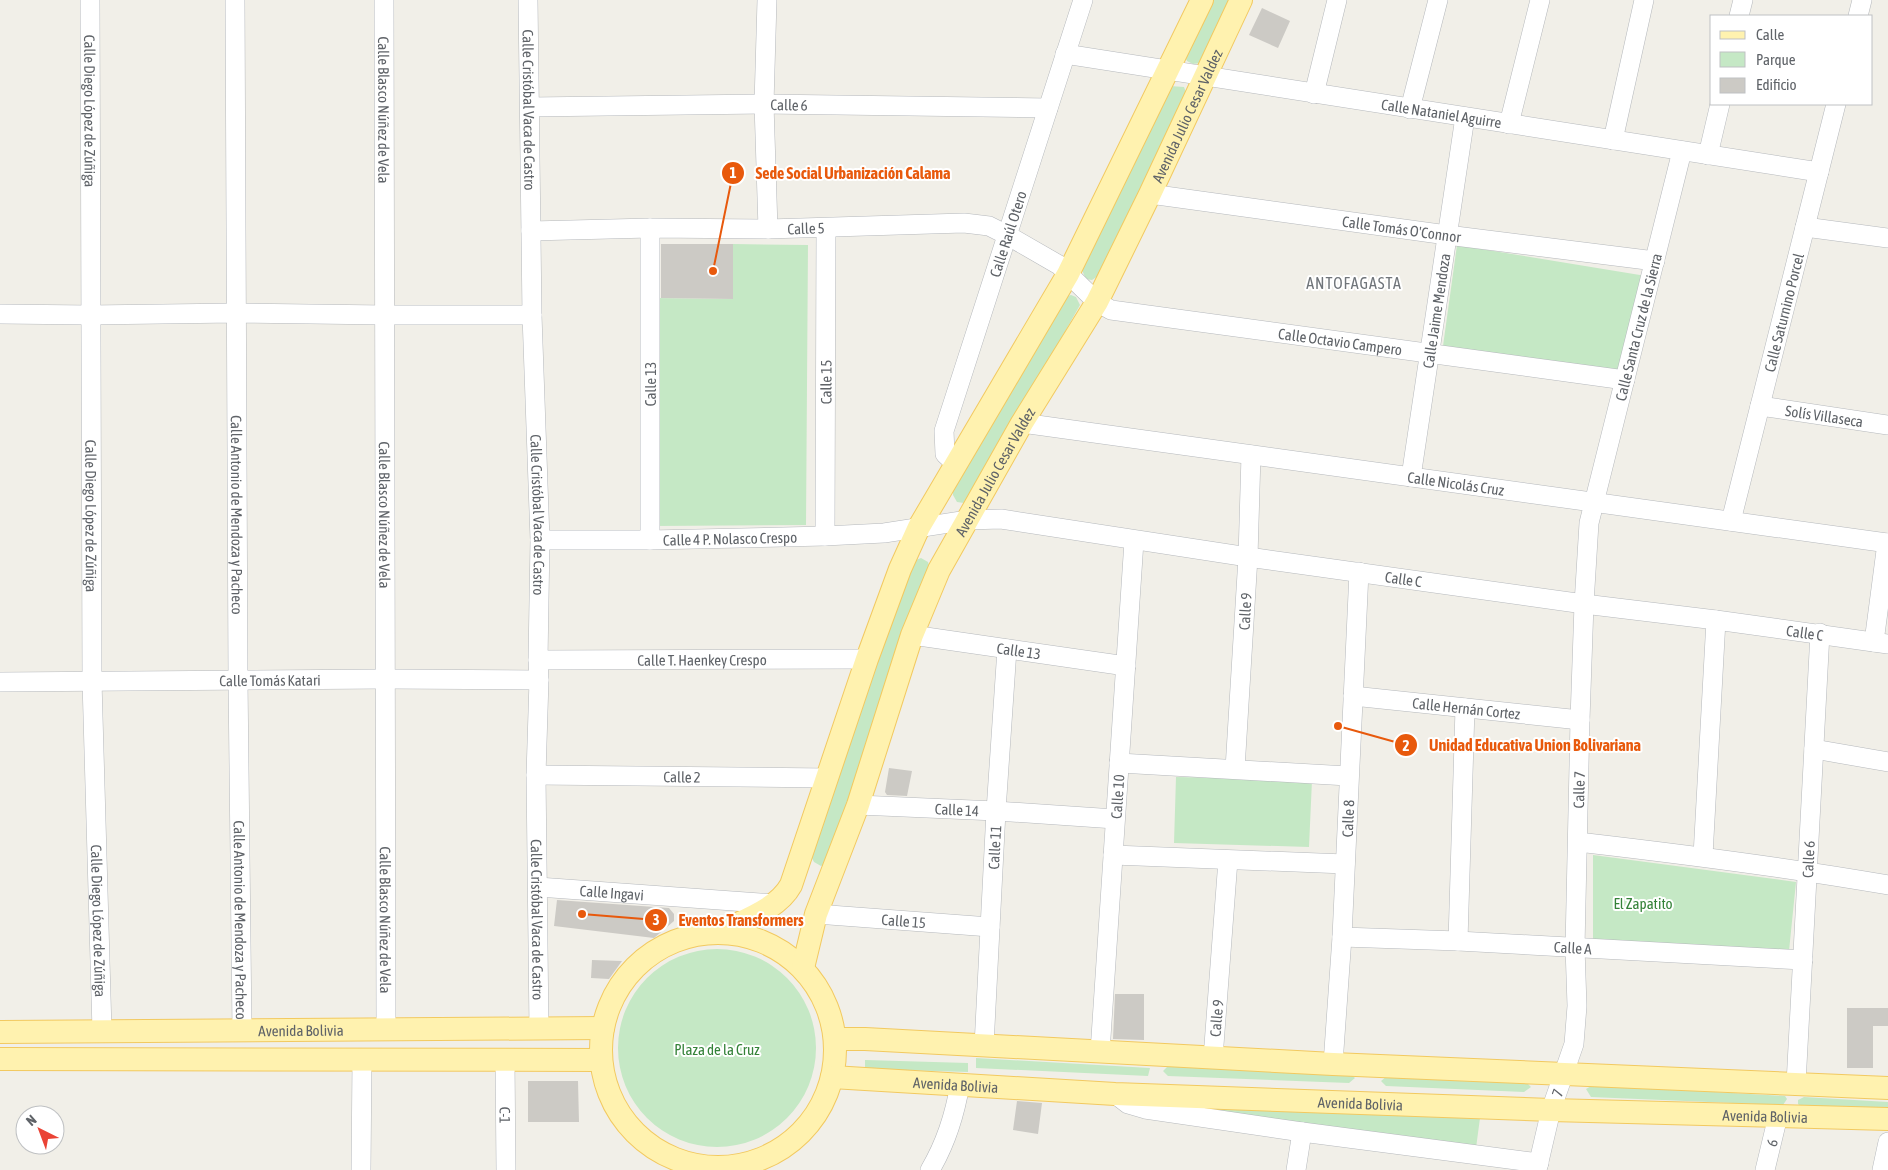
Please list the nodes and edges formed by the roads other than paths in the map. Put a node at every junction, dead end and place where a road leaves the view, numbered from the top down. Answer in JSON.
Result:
{"nodes":[{"id":1,"x":90,"y":0,"type":"edge"},
{"id":2,"x":234,"y":0,"type":"edge"},
{"id":3,"x":384,"y":0,"type":"edge"},
{"id":4,"x":528,"y":0,"type":"edge"},
{"id":5,"x":766,"y":0,"type":"edge"},
{"id":6,"x":1083,"y":0,"type":"edge"},
{"id":7,"x":1202,"y":0,"type":"edge"},
{"id":8,"x":1240,"y":0,"type":"edge"},
{"id":9,"x":1337,"y":0,"type":"edge"},
{"id":10,"x":1438,"y":0,"type":"edge"},
{"id":11,"x":1540,"y":0,"type":"edge"},
{"id":12,"x":1644,"y":0,"type":"edge"},
{"id":13,"x":1743,"y":0,"type":"edge"},
{"id":14,"x":1862,"y":0,"type":"edge"},
{"id":15,"x":1739,"y":15,"type":"edge"},
{"id":16,"x":1858,"y":15,"type":"edge"},
{"id":17,"x":1065,"y":54,"type":"junction"},
{"id":18,"x":1169,"y":71,"type":"junction"},
{"id":19,"x":1205,"y":77,"type":"junction"},
{"id":20,"x":1314,"y":94,"type":"junction"},
{"id":21,"x":764,"y":104,"type":"junction"},
{"id":22,"x":1720,"y":105,"type":"edge"},
{"id":23,"x":1836,"y":105,"type":"edge"},
{"id":24,"x":530,"y":107,"type":"junction"},
{"id":25,"x":1048,"y":108,"type":"junction"},
{"id":26,"x":1410,"y":109,"type":"junction"},
{"id":27,"x":1465,"y":117,"type":"junction"},
{"id":28,"x":1509,"y":124,"type":"junction"},
{"id":29,"x":1613,"y":140,"type":"junction"},
{"id":30,"x":1682,"y":151,"type":"junction"},
{"id":31,"x":1708,"y":155,"type":"junction"},
{"id":32,"x":1819,"y":172,"type":"junction"},
{"id":33,"x":1150,"y":194,"type":"junction"},
{"id":34,"x":1805,"y":227,"type":"junction"},
{"id":35,"x":650,"y":228,"type":"junction"},
{"id":36,"x":826,"y":228,"type":"junction"},
{"id":37,"x":768,"y":229,"type":"junction"},
{"id":38,"x":531,"y":231,"type":"junction"},
{"id":39,"x":1007,"y":235,"type":"junction"},
{"id":40,"x":1447,"y":235,"type":"junction"},
{"id":41,"x":1888,"y":238,"type":"edge"},
{"id":42,"x":1655,"y":261,"type":"junction"},
{"id":43,"x":1068,"y":274,"type":"junction"},
{"id":44,"x":1097,"y":302,"type":"junction"},
{"id":45,"x":235,"y":312,"type":"junction"},
{"id":46,"x":0,"y":314,"type":"edge"},
{"id":47,"x":90,"y":315,"type":"junction"},
{"id":48,"x":385,"y":315,"type":"junction"},
{"id":49,"x":532,"y":315,"type":"junction"},
{"id":50,"x":1430,"y":354,"type":"junction"},
{"id":51,"x":1625,"y":380,"type":"junction"},
{"id":52,"x":1760,"y":406,"type":"junction"},
{"id":53,"x":1887,"y":419,"type":"edge"},
{"id":54,"x":1022,"y":423,"type":"junction"},
{"id":55,"x":1251,"y":454,"type":"junction"},
{"id":56,"x":956,"y":464,"type":"junction"},
{"id":57,"x":1411,"y":477,"type":"junction"},
{"id":58,"x":1594,"y":502,"type":"junction"},
{"id":59,"x":968,"y":520,"type":"junction"},
{"id":60,"x":1731,"y":521,"type":"junction"},
{"id":61,"x":919,"y":527,"type":"junction"},
{"id":62,"x":825,"y":536,"type":"junction"},
{"id":63,"x":540,"y":540,"type":"junction"},
{"id":64,"x":650,"y":540,"type":"junction"},
{"id":65,"x":1134,"y":540,"type":"junction"},
{"id":66,"x":1888,"y":543,"type":"edge"},
{"id":67,"x":1248,"y":557,"type":"junction"},
{"id":68,"x":1359,"y":572,"type":"junction"},
{"id":69,"x":1584,"y":604,"type":"junction"},
{"id":70,"x":1716,"y":620,"type":"junction"},
{"id":71,"x":1820,"y":633,"type":"junction"},
{"id":72,"x":912,"y":635,"type":"junction"},
{"id":73,"x":1881,"y":643,"type":"edge"},
{"id":74,"x":1007,"y":649,"type":"junction"},
{"id":75,"x":867,"y":659,"type":"junction"},
{"id":76,"x":538,"y":660,"type":"junction"},
{"id":77,"x":1126,"y":666,"type":"junction"},
{"id":78,"x":385,"y":679,"type":"junction"},
{"id":79,"x":238,"y":680,"type":"junction"},
{"id":80,"x":540,"y":680,"type":"junction"},
{"id":81,"x":92,"y":681,"type":"junction"},
{"id":82,"x":0,"y":682,"type":"edge"},
{"id":83,"x":1354,"y":696,"type":"junction"},
{"id":84,"x":1465,"y":708,"type":"junction"},
{"id":85,"x":1580,"y":720,"type":"junction"},
{"id":86,"x":1814,"y":749,"type":"junction"},
{"id":87,"x":1888,"y":762,"type":"edge"},
{"id":88,"x":1119,"y":763,"type":"junction"},
{"id":89,"x":1236,"y":768,"type":"junction"},
{"id":90,"x":536,"y":776,"type":"junction"},
{"id":91,"x":1348,"y":776,"type":"junction"},
{"id":92,"x":828,"y":778,"type":"junction"},
{"id":93,"x":858,"y":805,"type":"junction"},
{"id":94,"x":996,"y":811,"type":"junction"},
{"id":95,"x":1115,"y":819,"type":"junction"},
{"id":96,"x":1578,"y":842,"type":"junction"},
{"id":97,"x":1113,"y":855,"type":"junction"},
{"id":98,"x":1703,"y":856,"type":"junction"},
{"id":99,"x":1228,"y":860,"type":"junction"},
{"id":100,"x":1345,"y":864,"type":"junction"},
{"id":101,"x":1807,"y":870,"type":"junction"},
{"id":102,"x":1888,"y":885,"type":"edge"},
{"id":103,"x":538,"y":887,"type":"junction"},
{"id":104,"x":775,"y":904,"type":"junction"},
{"id":105,"x":816,"y":914,"type":"junction"},
{"id":106,"x":990,"y":927,"type":"junction"},
{"id":107,"x":721,"y":932,"type":"junction"},
{"id":108,"x":1342,"y":937,"type":"junction"},
{"id":109,"x":1458,"y":941,"type":"junction"},
{"id":110,"x":1575,"y":947,"type":"junction"},
{"id":111,"x":1803,"y":960,"type":"junction"},
{"id":112,"x":803,"y":968,"type":"junction"},
{"id":113,"x":603,"y":1028,"type":"junction"},
{"id":114,"x":539,"y":1029,"type":"junction"},
{"id":115,"x":242,"y":1030,"type":"junction"},
{"id":116,"x":386,"y":1030,"type":"junction"},
{"id":117,"x":102,"y":1031,"type":"junction"},
{"id":118,"x":0,"y":1032,"type":"edge"},
{"id":119,"x":835,"y":1039,"type":"junction"},
{"id":120,"x":984,"y":1046,"type":"junction"},
{"id":121,"x":1100,"y":1052,"type":"junction"},
{"id":122,"x":1213,"y":1058,"type":"junction"},
{"id":123,"x":0,"y":1059,"type":"edge"},
{"id":124,"x":362,"y":1060,"type":"junction"},
{"id":125,"x":505,"y":1060,"type":"junction"},
{"id":126,"x":601,"y":1060,"type":"junction"},
{"id":127,"x":1333,"y":1064,"type":"junction"},
{"id":128,"x":1563,"y":1074,"type":"junction"},
{"id":129,"x":832,"y":1077,"type":"junction"},
{"id":130,"x":960,"y":1084,"type":"junction"},
{"id":131,"x":1796,"y":1084,"type":"junction"},
{"id":132,"x":1888,"y":1088,"type":"edge"},
{"id":133,"x":1115,"y":1094,"type":"junction"},
{"id":134,"x":1551,"y":1110,"type":"junction"},
{"id":135,"x":1778,"y":1116,"type":"junction"},
{"id":136,"x":1888,"y":1118,"type":"edge"},
{"id":137,"x":1302,"y":1132,"type":"junction"},
{"id":138,"x":1888,"y":1142,"type":"edge"},
{"id":139,"x":667,"y":1163,"type":"edge"},
{"id":140,"x":1538,"y":1167,"type":"edge"},
{"id":141,"x":703,"y":1168,"type":"edge"},
{"id":142,"x":361,"y":1170,"type":"edge"},
{"id":143,"x":506,"y":1170,"type":"edge"},
{"id":144,"x":930,"y":1170,"type":"edge"},
{"id":145,"x":1296,"y":1170,"type":"edge"},
{"id":146,"x":1765,"y":1170,"type":"edge"},
{"id":147,"x":1882,"y":1170,"type":"edge"}],
"edges":[{"from":1,"to":47,"type":"street","name":"Calle Diego López de Zúñiga"},
{"from":2,"to":45,"type":"street","name":"Calle Antonio de Mendoza y Pacheco"},
{"from":3,"to":48,"type":"street","name":"Calle Blasco Núñez de Vela"},
{"from":4,"to":24,"type":"street","name":"Calle Cristóbal Vaca de Castro"},
{"from":5,"to":21,"type":"street"},
{"from":6,"to":17,"type":"street","name":"Calle Raúl Otero"},
{"from":7,"to":18,"type":"main road"},
{"from":8,"to":19,"type":"main road","name":"Avenida Julio Cesar Valdez"},
{"from":9,"to":20,"type":"street"},
{"from":10,"to":26,"type":"street"},
{"from":11,"to":28,"type":"street"},
{"from":12,"to":29,"type":"street"},
{"from":13,"to":15,"type":"street"},
{"from":14,"to":16,"type":"street"},
{"from":17,"to":18,"type":"street","name":"Calle Nataniel Aguirre"},
{"from":17,"to":25,"type":"street","name":"Calle Raúl Otero"},
{"from":18,"to":19,"type":"street","name":"Calle Nataniel Aguirre"},
{"from":18,"to":43,"type":"main road"},
{"from":19,"to":20,"type":"street","name":"Calle Nataniel Aguirre"},
{"from":19,"to":33,"type":"main road","name":"Avenida Julio Cesar Valdez"},
{"from":20,"to":26,"type":"street","name":"Calle Nataniel Aguirre"},
{"from":21,"to":24,"type":"street","name":"Calle 6"},
{"from":21,"to":25,"type":"street","name":"Calle 6"},
{"from":21,"to":37,"type":"street"},
{"from":22,"to":31,"type":"street"},
{"from":23,"to":32,"type":"street","name":"Calle Saturnino Porcel"},
{"from":24,"to":38,"type":"street","name":"Calle Cristóbal Vaca de Castro"},
{"from":25,"to":39,"type":"street","name":"Calle Raúl Otero"},
{"from":26,"to":27,"type":"street","name":"Calle Nataniel Aguirre"},
{"from":27,"to":28,"type":"street","name":"Calle Nataniel Aguirre"},
{"from":27,"to":40,"type":"street","name":"Calle Jaime Mendoza"},
{"from":28,"to":29,"type":"street","name":"Calle Nataniel Aguirre"},
{"from":29,"to":30,"type":"street","name":"Calle Nataniel Aguirre"},
{"from":30,"to":31,"type":"street","name":"Calle Nataniel Aguirre"},
{"from":30,"to":42,"type":"street","name":"Calle Santa Cruz de la Sierra"},
{"from":31,"to":32,"type":"street","name":"Calle Nataniel Aguirre"},
{"from":32,"to":34,"type":"street","name":"Calle Saturnino Porcel"},
{"from":33,"to":40,"type":"street","name":"Calle Tomás O'Connor"},
{"from":33,"to":44,"type":"main road","name":"Avenida Julio Cesar Valdez"},
{"from":34,"to":41,"type":"street"},
{"from":34,"to":52,"type":"street","name":"Calle Saturnino Porcel"},
{"from":35,"to":37,"type":"street","name":"Calle 5"},
{"from":35,"to":38,"type":"street","name":"Calle 5"},
{"from":35,"to":64,"type":"street","name":"Calle 13"},
{"from":36,"to":37,"type":"street","name":"Calle 5"},
{"from":36,"to":39,"type":"street","name":"Calle 5"},
{"from":36,"to":62,"type":"street","name":"Calle 15"},
{"from":38,"to":49,"type":"street","name":"Calle Cristóbal Vaca de Castro"},
{"from":39,"to":43,"type":"street","name":"Calle 5"},
{"from":39,"to":56,"type":"street","name":"Calle Raúl Otero"},
{"from":40,"to":42,"type":"street","name":"Calle Tomás O'Connor"},
{"from":40,"to":50,"type":"street","name":"Calle Jaime Mendoza"},
{"from":42,"to":51,"type":"street","name":"Calle Santa Cruz de la Sierra"},
{"from":43,"to":44,"type":"street","name":"Calle Octavio Campero"},
{"from":43,"to":56,"type":"main road"},
{"from":44,"to":50,"type":"street","name":"Calle Octavio Campero"},
{"from":44,"to":54,"type":"main road","name":"Avenida Julio Cesar Valdez"},
{"from":45,"to":47,"type":"street"},
{"from":45,"to":48,"type":"street"},
{"from":45,"to":79,"type":"street","name":"Calle Antonio de Mendoza y Pacheco"},
{"from":46,"to":47,"type":"street"},
{"from":47,"to":81,"type":"street","name":"Calle Diego López de Zúñiga"},
{"from":48,"to":49,"type":"street"},
{"from":48,"to":78,"type":"street","name":"Calle Blasco Núñez de Vela"},
{"from":49,"to":63,"type":"street","name":"Calle Cristóbal Vaca de Castro"},
{"from":50,"to":51,"type":"street","name":"Calle Octavio Campero"},
{"from":50,"to":57,"type":"street","name":"Calle Jaime Mendoza"},
{"from":51,"to":58,"type":"street","name":"Calle Santa Cruz de la Sierra"},
{"from":52,"to":53,"type":"street","name":"Solís Villaseca"},
{"from":52,"to":60,"type":"street","name":"Calle Saturnino Porcel"},
{"from":54,"to":55,"type":"street","name":"Calle Nicolás Cruz"},
{"from":54,"to":59,"type":"main road","name":"Avenida Julio Cesar Valdez"},
{"from":55,"to":57,"type":"street","name":"Calle Nicolás Cruz"},
{"from":55,"to":67,"type":"street","name":"Calle 9"},
{"from":56,"to":61,"type":"main road"},
{"from":57,"to":58,"type":"street","name":"Calle Nicolás Cruz"},
{"from":58,"to":60,"type":"street","name":"Calle Nicolás Cruz"},
{"from":58,"to":69,"type":"street","name":"Calle 7"},
{"from":59,"to":61,"type":"street","name":"Calle C"},
{"from":59,"to":65,"type":"street","name":"Calle C"},
{"from":59,"to":72,"type":"main road","name":"Avenida Julio Cesar Valdez"},
{"from":60,"to":66,"type":"street","name":"Calle Nicolás Cruz"},
{"from":61,"to":62,"type":"street","name":"Calle 4 P. Nolasco Crespo"},
{"from":61,"to":75,"type":"main road"},
{"from":62,"to":64,"type":"street","name":"Calle 4 P. Nolasco Crespo"},
{"from":63,"to":64,"type":"street","name":"Calle 4 P. Nolasco Crespo"},
{"from":63,"to":76,"type":"street","name":"Calle Cristóbal Vaca de Castro"},
{"from":65,"to":67,"type":"street","name":"Calle C"},
{"from":65,"to":77,"type":"street","name":"Calle 10"},
{"from":66,"to":73,"type":"street"},
{"from":67,"to":68,"type":"street","name":"Calle C"},
{"from":67,"to":89,"type":"street","name":"Calle 9"},
{"from":68,"to":69,"type":"street","name":"Calle C"},
{"from":68,"to":83,"type":"street","name":"Calle 8"},
{"from":69,"to":70,"type":"street","name":"Calle C"},
{"from":69,"to":85,"type":"street","name":"Calle 7"},
{"from":70,"to":71,"type":"street","name":"Calle C"},
{"from":70,"to":98,"type":"street"},
{"from":71,"to":73,"type":"street","name":"Calle C"},
{"from":71,"to":86,"type":"street","name":"Calle 6"},
{"from":72,"to":74,"type":"street","name":"Calle 13"},
{"from":72,"to":93,"type":"main road","name":"Avenida Julio Cesar Valdez"},
{"from":74,"to":77,"type":"street","name":"Calle 13"},
{"from":74,"to":94,"type":"street","name":"Calle 11"},
{"from":75,"to":76,"type":"street","name":"Calle T. Haenkey Crespo"},
{"from":75,"to":92,"type":"main road"},
{"from":76,"to":80,"type":"street","name":"Calle Cristóbal Vaca de Castro"},
{"from":77,"to":88,"type":"street","name":"Calle 10"},
{"from":78,"to":79,"type":"street","name":"Calle Tomás Katari"},
{"from":78,"to":80,"type":"street","name":"Calle Tomás Katari"},
{"from":78,"to":116,"type":"street","name":"Calle Blasco Núñez de Vela"},
{"from":79,"to":81,"type":"street","name":"Calle Tomás Katari"},
{"from":79,"to":115,"type":"street","name":"Calle Antonio de Mendoza y Pacheco"},
{"from":80,"to":90,"type":"street","name":"Calle Cristóbal Vaca de Castro"},
{"from":81,"to":82,"type":"street","name":"Calle Tomás Katari"},
{"from":81,"to":117,"type":"street","name":"Calle Diego López de Zúñiga"},
{"from":83,"to":84,"type":"street","name":"Calle Hernán Cortez"},
{"from":83,"to":91,"type":"street","name":"Calle 8"},
{"from":84,"to":85,"type":"street","name":"Calle Hernán Cortez"},
{"from":84,"to":109,"type":"street"},
{"from":85,"to":96,"type":"street","name":"Calle 7"},
{"from":86,"to":87,"type":"street"},
{"from":86,"to":101,"type":"street","name":"Calle 6"},
{"from":88,"to":89,"type":"street"},
{"from":88,"to":95,"type":"street","name":"Calle 10"},
{"from":89,"to":91,"type":"street"},
{"from":90,"to":92,"type":"street","name":"Calle 2"},
{"from":90,"to":103,"type":"street","name":"Calle Cristóbal Vaca de Castro"},
{"from":91,"to":100,"type":"street","name":"Calle 8"},
{"from":92,"to":104,"type":"main road"},
{"from":93,"to":94,"type":"street","name":"Calle 14"},
{"from":93,"to":105,"type":"main road","name":"Avenida Julio Cesar Valdez"},
{"from":94,"to":95,"type":"street","name":"Calle 14"},
{"from":94,"to":106,"type":"street","name":"Calle 11"},
{"from":95,"to":97,"type":"street","name":"Calle 10"},
{"from":96,"to":98,"type":"street"},
{"from":96,"to":110,"type":"street","name":"Calle 7"},
{"from":97,"to":99,"type":"street"},
{"from":97,"to":121,"type":"street","name":"Calle 10"},
{"from":98,"to":101,"type":"street"},
{"from":99,"to":100,"type":"street"},
{"from":99,"to":122,"type":"street","name":"Calle 9"},
{"from":100,"to":108,"type":"street","name":"Calle 8"},
{"from":101,"to":102,"type":"street"},
{"from":101,"to":111,"type":"street","name":"Calle 6"},
{"from":103,"to":104,"type":"street","name":"Calle Ingavi"},
{"from":103,"to":114,"type":"street","name":"Calle Cristóbal Vaca de Castro"},
{"from":104,"to":107,"type":"main road"},
{"from":105,"to":106,"type":"street","name":"Calle 15"},
{"from":105,"to":112,"type":"main road","name":"Avenida Julio Cesar Valdez"},
{"from":106,"to":120,"type":"street","name":"Calle 11"},
{"from":107,"to":112,"type":"main road"},
{"from":107,"to":113,"type":"main road"},
{"from":108,"to":109,"type":"street","name":"Calle A"},
{"from":108,"to":127,"type":"street","name":"Calle 8"},
{"from":109,"to":110,"type":"street","name":"Calle A"},
{"from":110,"to":111,"type":"street","name":"Calle A"},
{"from":110,"to":128,"type":"street","name":"Calle 7"},
{"from":111,"to":131,"type":"street","name":"Calle 6"},
{"from":112,"to":119,"type":"main road"},
{"from":113,"to":114,"type":"main road","name":"Avenida Bolivia"},
{"from":113,"to":126,"type":"main road"},
{"from":114,"to":116,"type":"main road","name":"Avenida Bolivia"},
{"from":115,"to":116,"type":"main road","name":"Avenida Bolivia"},
{"from":115,"to":117,"type":"main road","name":"Avenida Bolivia"},
{"from":117,"to":118,"type":"main road","name":"Avenida Bolivia"},
{"from":119,"to":120,"type":"main road","name":"Avenida Bolivia"},
{"from":119,"to":129,"type":"main road"},
{"from":120,"to":121,"type":"main road","name":"Avenida Bolivia"},
{"from":121,"to":122,"type":"main road","name":"Avenida Bolivia"},
{"from":122,"to":127,"type":"main road","name":"Avenida Bolivia"},
{"from":123,"to":124,"type":"main road","name":"Avenida Bolivia"},
{"from":124,"to":125,"type":"main road","name":"Avenida Bolivia"},
{"from":124,"to":142,"type":"street"},
{"from":125,"to":126,"type":"main road","name":"Avenida Bolivia"},
{"from":125,"to":143,"type":"street","name":"C-1"},
{"from":126,"to":139,"type":"main road"},
{"from":127,"to":128,"type":"main road","name":"Avenida Bolivia"},
{"from":128,"to":131,"type":"main road","name":"Avenida Bolivia"},
{"from":128,"to":134,"type":"street","name":"7"},
{"from":129,"to":130,"type":"main road","name":"Avenida Bolivia"},
{"from":129,"to":141,"type":"main road"},
{"from":130,"to":133,"type":"main road","name":"Avenida Bolivia"},
{"from":130,"to":144,"type":"street"},
{"from":131,"to":132,"type":"main road","name":"Avenida Bolivia"},
{"from":133,"to":134,"type":"main road","name":"Avenida Bolivia"},
{"from":133,"to":137,"type":"street"},
{"from":134,"to":135,"type":"main road","name":"Avenida Bolivia"},
{"from":134,"to":140,"type":"street","name":"7"},
{"from":135,"to":136,"type":"main road","name":"Avenida Bolivia"},
{"from":135,"to":146,"type":"street","name":"6"},
{"from":137,"to":140,"type":"street"},
{"from":137,"to":145,"type":"street"},
{"from":138,"to":147,"type":"street"},
{"from":139,"to":141,"type":"main road"}]}
